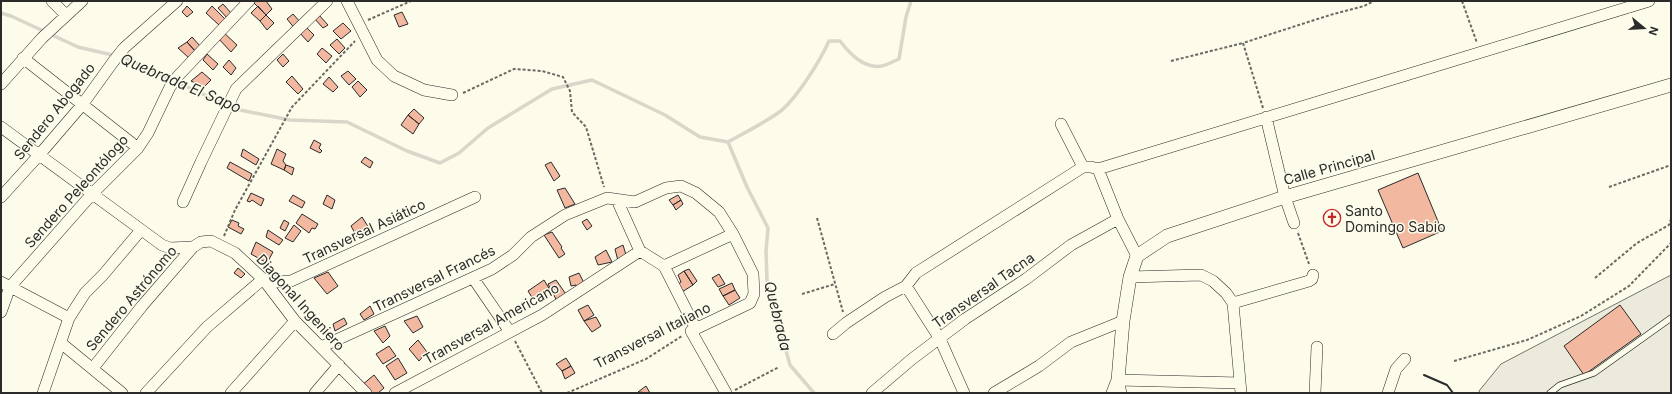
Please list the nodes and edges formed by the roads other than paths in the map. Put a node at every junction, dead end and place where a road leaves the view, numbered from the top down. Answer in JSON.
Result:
{"nodes":[{"id":1,"x":52,"y":1,"type":"edge"},
{"id":2,"x":82,"y":1,"type":"edge"},
{"id":3,"x":177,"y":1,"type":"edge"},
{"id":4,"x":249,"y":1,"type":"edge"},
{"id":5,"x":327,"y":1,"type":"edge"},
{"id":6,"x":347,"y":1,"type":"edge"},
{"id":7,"x":1649,"y":1,"type":"edge"},
{"id":8,"x":66,"y":15,"type":"junction"},
{"id":9,"x":23,"y":58,"type":"junction"},
{"id":10,"x":2,"y":80,"type":"edge"},
{"id":11,"x":1671,"y":85,"type":"edge"},
{"id":12,"x":452,"y":95,"type":"road end"},
{"id":13,"x":82,"y":105,"type":"junction"},
{"id":14,"x":1266,"y":116,"type":"junction"},
{"id":15,"x":1061,"y":124,"type":"dead end"},
{"id":16,"x":1,"y":127,"type":"edge"},
{"id":17,"x":138,"y":148,"type":"junction"},
{"id":18,"x":40,"y":154,"type":"junction"},
{"id":19,"x":1083,"y":167,"type":"junction"},
{"id":20,"x":1098,"y":169,"type":"junction"},
{"id":21,"x":92,"y":194,"type":"junction"},
{"id":22,"x":1,"y":197,"type":"edge"},
{"id":23,"x":475,"y":197,"type":"dead end"},
{"id":24,"x":1285,"y":197,"type":"junction"},
{"id":25,"x":612,"y":199,"type":"junction"},
{"id":26,"x":183,"y":202,"type":"dead end"},
{"id":27,"x":1118,"y":219,"type":"junction"},
{"id":28,"x":1294,"y":223,"type":"road end"},
{"id":29,"x":141,"y":230,"type":"junction"},
{"id":30,"x":733,"y":234,"type":"junction"},
{"id":31,"x":193,"y":247,"type":"junction"},
{"id":32,"x":640,"y":251,"type":"junction"},
{"id":33,"x":1138,"y":256,"type":"junction"},
{"id":34,"x":664,"y":266,"type":"junction"},
{"id":35,"x":1313,"y":275,"type":"road end"},
{"id":36,"x":1130,"y":277,"type":"junction"},
{"id":37,"x":473,"y":278,"type":"junction"},
{"id":38,"x":263,"y":279,"type":"junction"},
{"id":39,"x":5,"y":284,"type":"edge"},
{"id":40,"x":906,"y":286,"type":"junction"},
{"id":41,"x":1233,"y":303,"type":"junction"},
{"id":42,"x":1,"y":312,"type":"edge"},
{"id":43,"x":69,"y":318,"type":"junction"},
{"id":44,"x":1671,"y":318,"type":"edge"},
{"id":45,"x":295,"y":321,"type":"junction"},
{"id":46,"x":1123,"y":321,"type":"junction"},
{"id":47,"x":694,"y":330,"type":"junction"},
{"id":48,"x":510,"y":332,"type":"junction"},
{"id":49,"x":833,"y":334,"type":"dead end"},
{"id":50,"x":940,"y":339,"type":"junction"},
{"id":51,"x":61,"y":343,"type":"junction"},
{"id":52,"x":321,"y":347,"type":"junction"},
{"id":53,"x":1317,"y":347,"type":"dead end"},
{"id":54,"x":1405,"y":359,"type":"dead end"},
{"id":55,"x":339,"y":365,"type":"junction"},
{"id":56,"x":92,"y":368,"type":"junction"},
{"id":57,"x":1118,"y":380,"type":"junction"},
{"id":58,"x":1240,"y":388,"type":"edge"},
{"id":59,"x":43,"y":393,"type":"edge"},
{"id":60,"x":122,"y":393,"type":"edge"},
{"id":61,"x":146,"y":393,"type":"edge"},
{"id":62,"x":231,"y":393,"type":"edge"},
{"id":63,"x":314,"y":393,"type":"edge"},
{"id":64,"x":366,"y":393,"type":"edge"},
{"id":65,"x":395,"y":393,"type":"edge"},
{"id":66,"x":727,"y":393,"type":"edge"},
{"id":67,"x":872,"y":393,"type":"edge"},
{"id":68,"x":964,"y":393,"type":"edge"},
{"id":69,"x":994,"y":393,"type":"edge"},
{"id":70,"x":1113,"y":393,"type":"edge"},
{"id":71,"x":1121,"y":393,"type":"edge"},
{"id":72,"x":1315,"y":393,"type":"edge"},
{"id":73,"x":1388,"y":393,"type":"edge"},
{"id":74,"x":1550,"y":393,"type":"edge"}],
"edges":[{"from":1,"to":8,"type":"street"},
{"from":2,"to":8,"type":"street"},
{"from":3,"to":13,"type":"street","name":"Sendero Abogado"},
{"from":4,"to":17,"type":"street","name":"Sendero Peleontólogo"},
{"from":5,"to":26,"type":"street"},
{"from":6,"to":12,"type":"street"},
{"from":7,"to":14,"type":"street"},
{"from":8,"to":9,"type":"street"},
{"from":9,"to":10,"type":"street"},
{"from":9,"to":13,"type":"street"},
{"from":11,"to":24,"type":"street","name":"Calle Principal"},
{"from":13,"to":17,"type":"street"},
{"from":13,"to":18,"type":"street","name":"Sendero Abogado"},
{"from":14,"to":20,"type":"street"},
{"from":14,"to":24,"type":"street"},
{"from":15,"to":19,"type":"street"},
{"from":16,"to":18,"type":"street","name":"Diagonal Ingeniero"},
{"from":17,"to":21,"type":"street","name":"Sendero Peleontólogo"},
{"from":18,"to":21,"type":"street","name":"Diagonal Ingeniero"},
{"from":18,"to":22,"type":"street","name":"Sendero Abogado"},
{"from":19,"to":20,"type":"street"},
{"from":19,"to":40,"type":"street"},
{"from":20,"to":27,"type":"street"},
{"from":21,"to":29,"type":"street","name":"Diagonal Ingeniero"},
{"from":21,"to":39,"type":"street","name":"Sendero Peleontólogo"},
{"from":23,"to":38,"type":"street","name":"Transversal Asiático"},
{"from":24,"to":28,"type":"street"},
{"from":24,"to":33,"type":"street","name":"Calle Principal"},
{"from":25,"to":30,"type":"street"},
{"from":25,"to":32,"type":"street"},
{"from":25,"to":37,"type":"street","name":"Transversal Francés"},
{"from":27,"to":33,"type":"street"},
{"from":27,"to":50,"type":"street","name":"Transversal Tacna"},
{"from":29,"to":31,"type":"street","name":"Diagonal Ingeniero"},
{"from":29,"to":43,"type":"street"},
{"from":30,"to":34,"type":"street"},
{"from":30,"to":47,"type":"street","name":"Transversal Italiano"},
{"from":31,"to":38,"type":"street","name":"Diagonal Ingeniero"},
{"from":31,"to":56,"type":"street","name":"Sendero Astrónomo"},
{"from":32,"to":34,"type":"street"},
{"from":32,"to":48,"type":"street","name":"Transversal Americano"},
{"from":33,"to":36,"type":"street"},
{"from":34,"to":47,"type":"street"},
{"from":35,"to":41,"type":"street"},
{"from":36,"to":41,"type":"street"},
{"from":36,"to":46,"type":"street"},
{"from":37,"to":48,"type":"street"},
{"from":37,"to":52,"type":"street","name":"Transversal Francés"},
{"from":38,"to":45,"type":"street","name":"Diagonal Ingeniero"},
{"from":38,"to":61,"type":"street"},
{"from":39,"to":42,"type":"street","name":"Sendero Peleontólogo"},
{"from":39,"to":43,"type":"street"},
{"from":40,"to":49,"type":"street"},
{"from":40,"to":50,"type":"street"},
{"from":41,"to":58,"type":"street"},
{"from":43,"to":51,"type":"street"},
{"from":44,"to":74,"type":"lane"},
{"from":45,"to":52,"type":"street","name":"Diagonal Ingeniero"},
{"from":45,"to":62,"type":"street"},
{"from":46,"to":57,"type":"street"},
{"from":46,"to":69,"type":"street"},
{"from":47,"to":66,"type":"street"},
{"from":48,"to":65,"type":"street","name":"Transversal Americano"},
{"from":50,"to":67,"type":"street","name":"Transversal Tacna"},
{"from":50,"to":68,"type":"street"},
{"from":51,"to":56,"type":"street"},
{"from":51,"to":59,"type":"street"},
{"from":52,"to":55,"type":"street","name":"Diagonal Ingeniero"},
{"from":53,"to":72,"type":"street"},
{"from":54,"to":73,"type":"street"},
{"from":55,"to":63,"type":"street"},
{"from":55,"to":64,"type":"street","name":"Diagonal Ingeniero"},
{"from":56,"to":60,"type":"street"},
{"from":57,"to":58,"type":"street"},
{"from":57,"to":70,"type":"street"},
{"from":57,"to":71,"type":"street"}]}
